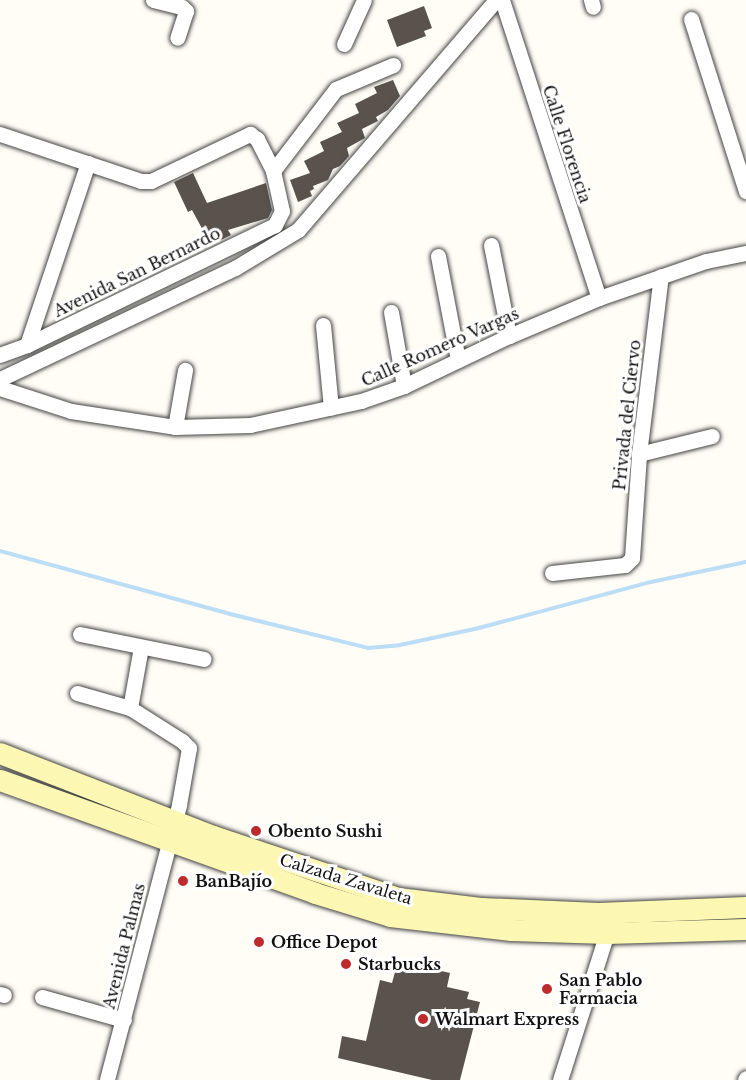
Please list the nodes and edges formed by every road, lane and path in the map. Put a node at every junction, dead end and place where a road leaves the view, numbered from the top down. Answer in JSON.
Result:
{"nodes":[{"id":1,"x":153,"y":0,"type":"edge"},
{"id":2,"x":364,"y":0,"type":"edge"},
{"id":3,"x":496,"y":0,"type":"edge"},
{"id":4,"x":501,"y":0,"type":"edge"},
{"id":5,"x":691,"y":19,"type":"dead end"},
{"id":6,"x":177,"y":38,"type":"dead end"},
{"id":7,"x":344,"y":44,"type":"dead end"},
{"id":8,"x":393,"y":65,"type":"dead end"},
{"id":9,"x":0,"y":134,"type":"edge"},
{"id":10,"x":739,"y":143,"type":"edge"},
{"id":11,"x":88,"y":163,"type":"junction"},
{"id":12,"x":273,"y":171,"type":"junction"},
{"id":13,"x":746,"y":191,"type":"edge"},
{"id":14,"x":491,"y":245,"type":"dead end"},
{"id":15,"x":746,"y":253,"type":"edge"},
{"id":16,"x":438,"y":256,"type":"dead end"},
{"id":17,"x":661,"y":276,"type":"junction"},
{"id":18,"x":599,"y":298,"type":"junction"},
{"id":19,"x":391,"y":312,"type":"dead end"},
{"id":20,"x":323,"y":325,"type":"dead end"},
{"id":21,"x":509,"y":336,"type":"junction"},
{"id":22,"x":27,"y":345,"type":"junction"},
{"id":23,"x":0,"y":355,"type":"edge"},
{"id":24,"x":458,"y":360,"type":"junction"},
{"id":25,"x":185,"y":370,"type":"dead end"},
{"id":26,"x":0,"y":379,"type":"edge"},
{"id":27,"x":404,"y":386,"type":"junction"},
{"id":28,"x":0,"y":388,"type":"edge"},
{"id":29,"x":331,"y":408,"type":"junction"},
{"id":30,"x":175,"y":427,"type":"junction"},
{"id":31,"x":712,"y":436,"type":"dead end"},
{"id":32,"x":639,"y":454,"type":"junction"},
{"id":33,"x":552,"y":573,"type":"dead end"},
{"id":34,"x":80,"y":634,"type":"dead end"},
{"id":35,"x":141,"y":647,"type":"junction"},
{"id":36,"x":204,"y":659,"type":"dead end"},
{"id":37,"x":77,"y":693,"type":"dead end"},
{"id":38,"x":130,"y":708,"type":"junction"},
{"id":39,"x":0,"y":753,"type":"edge"},
{"id":40,"x":0,"y":780,"type":"edge"},
{"id":41,"x":174,"y":821,"type":"junction"},
{"id":42,"x":170,"y":842,"type":"junction"},
{"id":43,"x":746,"y":907,"type":"edge"},
{"id":44,"x":746,"y":929,"type":"edge"},
{"id":45,"x":607,"y":933,"type":"junction"},
{"id":46,"x":42,"y":997,"type":"dead end"},
{"id":47,"x":124,"y":1020,"type":"junction"},
{"id":48,"x":107,"y":1080,"type":"edge"},
{"id":49,"x":560,"y":1080,"type":"edge"}],
"edges":[{"from":1,"to":6,"type":"street"},
{"from":2,"to":7,"type":"street"},
{"from":3,"to":26,"type":"street"},
{"from":4,"to":18,"type":"street","name":"Calle Florencia"},
{"from":5,"to":10,"type":"street"},
{"from":8,"to":12,"type":"street"},
{"from":9,"to":11,"type":"street"},
{"from":10,"to":13,"type":"street"},
{"from":11,"to":12,"type":"street"},
{"from":11,"to":22,"type":"street"},
{"from":12,"to":22,"type":"street","name":"Avenida San Bernardo"},
{"from":14,"to":21,"type":"street"},
{"from":15,"to":17,"type":"street","name":"Calle Romero Vargas"},
{"from":16,"to":24,"type":"street"},
{"from":17,"to":18,"type":"street","name":"Calle Romero Vargas"},
{"from":17,"to":32,"type":"street","name":"Privada del Ciervo"},
{"from":18,"to":21,"type":"street","name":"Calle Romero Vargas"},
{"from":19,"to":27,"type":"street"},
{"from":20,"to":29,"type":"street"},
{"from":21,"to":24,"type":"street","name":"Calle Romero Vargas"},
{"from":22,"to":23,"type":"street","name":"Avenida San Bernardo"},
{"from":24,"to":27,"type":"street","name":"Calle Romero Vargas"},
{"from":25,"to":30,"type":"street"},
{"from":27,"to":29,"type":"street","name":"Calle Romero Vargas"},
{"from":28,"to":30,"type":"street","name":"Calle Romero Vargas"},
{"from":29,"to":30,"type":"street","name":"Calle Romero Vargas"},
{"from":31,"to":32,"type":"street"},
{"from":32,"to":33,"type":"street","name":"Privada del Ciervo"},
{"from":34,"to":35,"type":"street"},
{"from":35,"to":36,"type":"street"},
{"from":35,"to":38,"type":"street"},
{"from":37,"to":38,"type":"street"},
{"from":38,"to":41,"type":"street","name":"Avenida Palmas"},
{"from":39,"to":41,"type":"main road","name":"Calzada Zavaleta"},
{"from":40,"to":42,"type":"main road","name":"Calzada Zavaleta"},
{"from":41,"to":42,"type":"street","name":"Avenida Palmas"},
{"from":41,"to":43,"type":"main road","name":"Calzada Zavaleta"},
{"from":42,"to":45,"type":"main road","name":"Calzada Zavaleta"},
{"from":42,"to":47,"type":"street","name":"Avenida Palmas"},
{"from":44,"to":45,"type":"main road","name":"Calzada Zavaleta"},
{"from":45,"to":49,"type":"street"},
{"from":46,"to":47,"type":"street"},
{"from":47,"to":48,"type":"street","name":"Avenida Palmas"}]}
